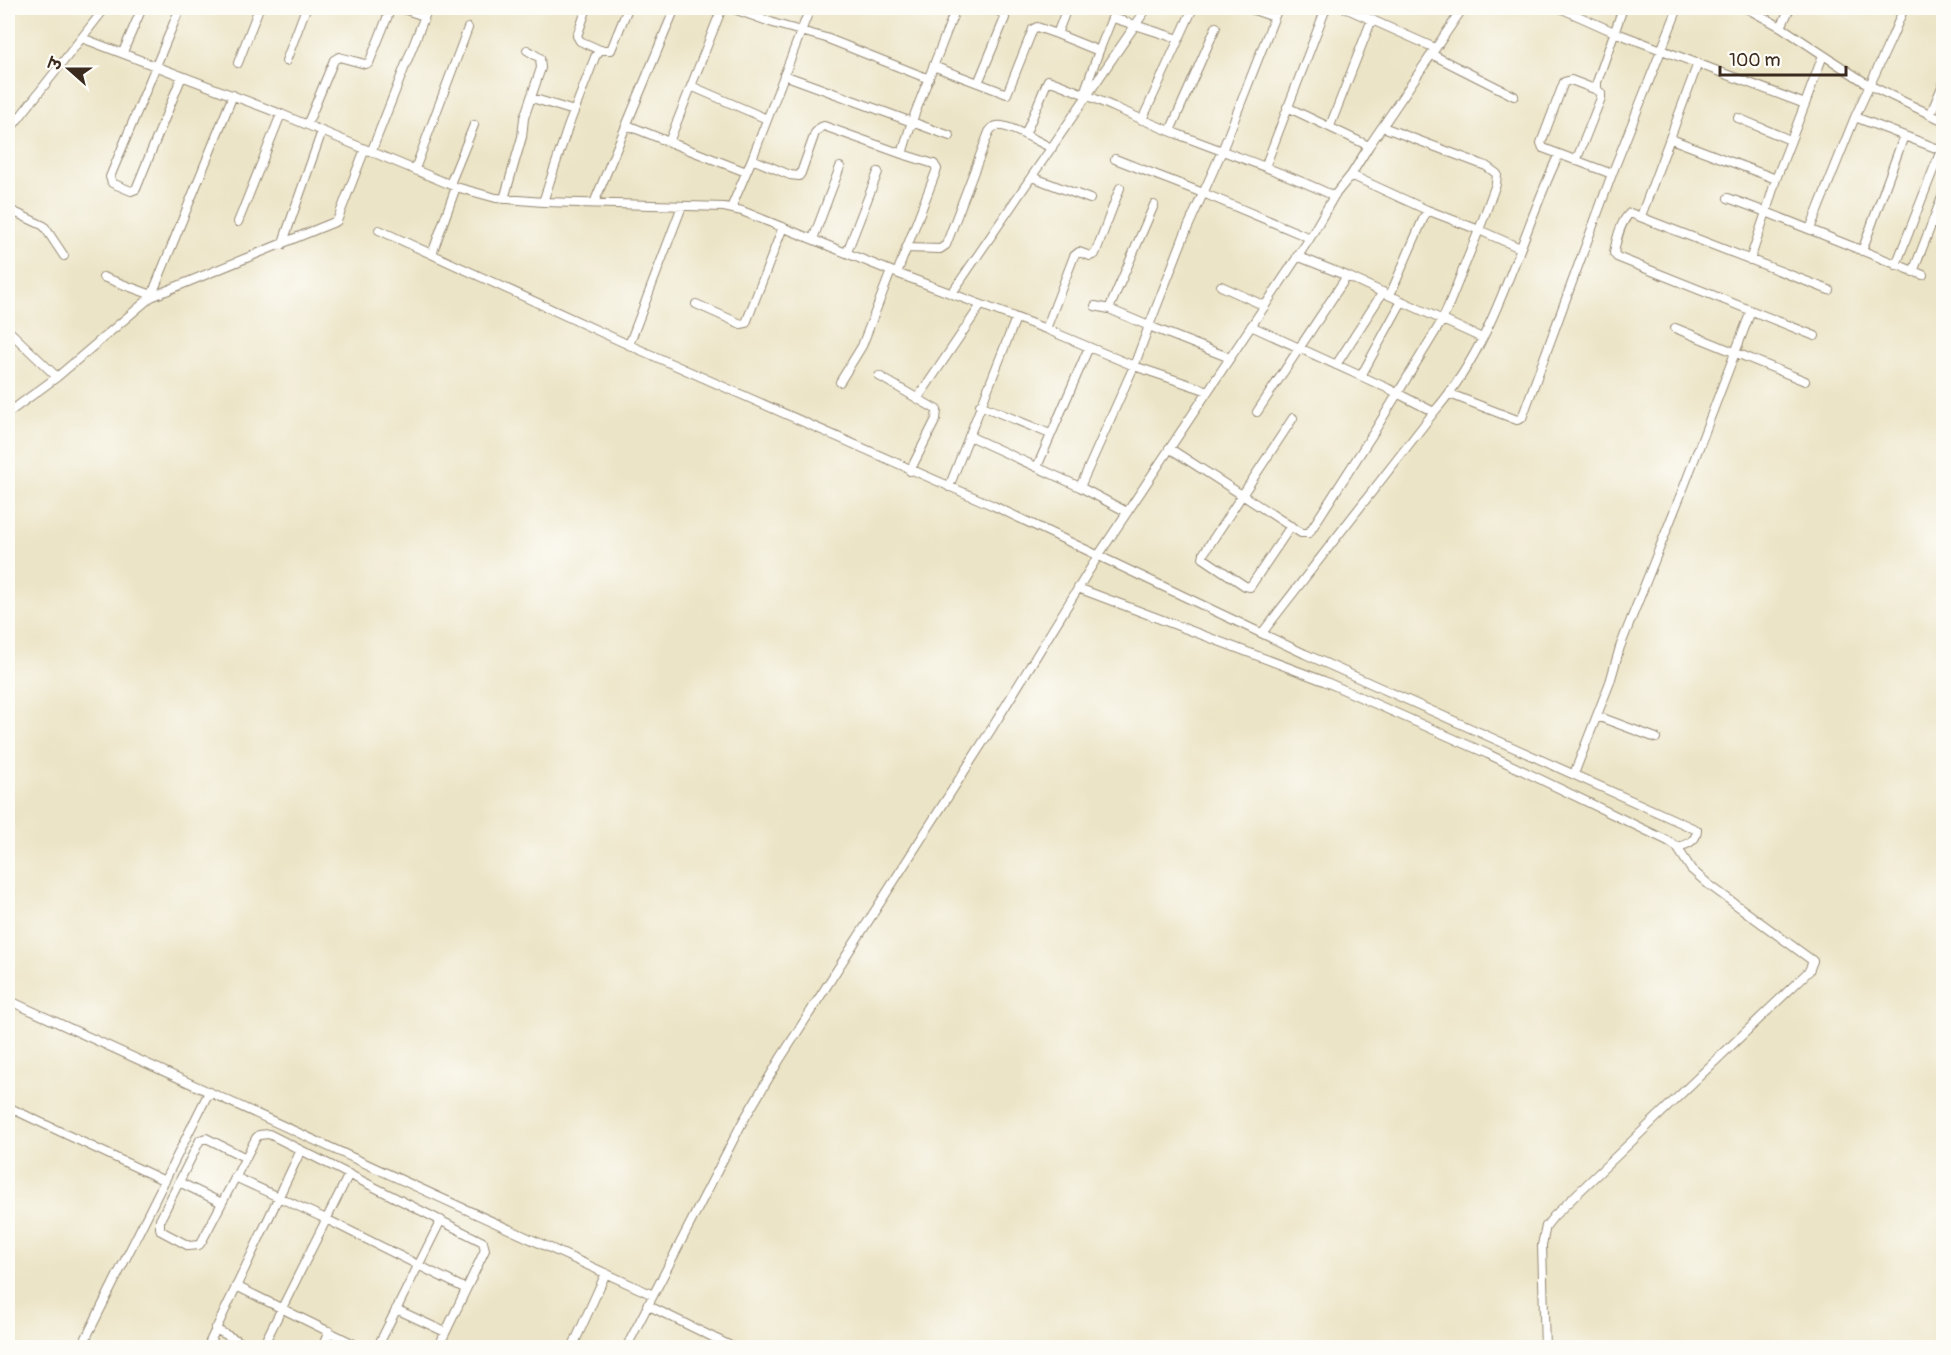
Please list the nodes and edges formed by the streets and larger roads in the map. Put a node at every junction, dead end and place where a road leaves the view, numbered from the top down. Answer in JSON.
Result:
{"nodes":[{"id":1,"x":105,"y":8,"type":"edge"},
{"id":2,"x":142,"y":8,"type":"edge"},
{"id":3,"x":180,"y":8,"type":"edge"},
{"id":4,"x":259,"y":8,"type":"edge"},
{"id":5,"x":306,"y":8,"type":"edge"},
{"id":6,"x":391,"y":8,"type":"edge"},
{"id":7,"x":400,"y":8,"type":"edge"},
{"id":8,"x":428,"y":8,"type":"edge"},
{"id":9,"x":587,"y":8,"type":"edge"},
{"id":10,"x":628,"y":8,"type":"edge"},
{"id":11,"x":675,"y":8,"type":"edge"},
{"id":12,"x":722,"y":8,"type":"edge"},
{"id":13,"x":731,"y":8,"type":"edge"},
{"id":14,"x":810,"y":8,"type":"edge"},
{"id":15,"x":956,"y":8,"type":"edge"},
{"id":16,"x":989,"y":8,"type":"edge"},
{"id":17,"x":1067,"y":8,"type":"edge"},
{"id":18,"x":1116,"y":8,"type":"edge"},
{"id":19,"x":1147,"y":8,"type":"edge"},
{"id":20,"x":1193,"y":8,"type":"edge"},
{"id":21,"x":1248,"y":8,"type":"edge"},
{"id":22,"x":1278,"y":8,"type":"edge"},
{"id":23,"x":1326,"y":8,"type":"edge"},
{"id":24,"x":1344,"y":8,"type":"edge"},
{"id":25,"x":1461,"y":8,"type":"edge"},
{"id":26,"x":1560,"y":8,"type":"edge"},
{"id":27,"x":1623,"y":8,"type":"edge"},
{"id":28,"x":1678,"y":8,"type":"edge"},
{"id":29,"x":1746,"y":8,"type":"edge"},
{"id":30,"x":1790,"y":8,"type":"edge"},
{"id":31,"x":1904,"y":8,"type":"edge"},
{"id":32,"x":751,"y":11,"type":"edge"},
{"id":33,"x":424,"y":16,"type":"junction"},
{"id":34,"x":1274,"y":17,"type":"junction"},
{"id":35,"x":1113,"y":18,"type":"junction"},
{"id":36,"x":1372,"y":19,"type":"junction"},
{"id":37,"x":1134,"y":26,"type":"junction"},
{"id":38,"x":1216,"y":27,"type":"dead end"},
{"id":39,"x":1781,"y":27,"type":"junction"},
{"id":40,"x":468,"y":28,"type":"dead end"},
{"id":41,"x":801,"y":31,"type":"junction"},
{"id":42,"x":1614,"y":32,"type":"junction"},
{"id":43,"x":1057,"y":34,"type":"junction"},
{"id":44,"x":82,"y":38,"type":"junction"},
{"id":45,"x":1179,"y":39,"type":"junction"},
{"id":46,"x":1660,"y":49,"type":"junction"},
{"id":47,"x":527,"y":50,"type":"dead end"},
{"id":48,"x":600,"y":50,"type":"junction"},
{"id":49,"x":1099,"y":51,"type":"junction"},
{"id":50,"x":1433,"y":51,"type":"junction"},
{"id":51,"x":123,"y":52,"type":"junction"},
{"id":52,"x":1823,"y":55,"type":"junction"},
{"id":53,"x":286,"y":61,"type":"dead end"},
{"id":54,"x":238,"y":63,"type":"dead end"},
{"id":55,"x":1698,"y":63,"type":"junction"},
{"id":56,"x":157,"y":65,"type":"junction"},
{"id":57,"x":933,"y":66,"type":"junction"},
{"id":58,"x":784,"y":75,"type":"junction"},
{"id":59,"x":182,"y":76,"type":"junction"},
{"id":60,"x":929,"y":79,"type":"junction"},
{"id":61,"x":1944,"y":82,"type":"edge"},
{"id":62,"x":978,"y":83,"type":"junction"},
{"id":63,"x":1869,"y":85,"type":"junction"},
{"id":64,"x":692,"y":86,"type":"junction"},
{"id":65,"x":1597,"y":90,"type":"junction"},
{"id":66,"x":1086,"y":94,"type":"junction"},
{"id":67,"x":233,"y":95,"type":"junction"},
{"id":68,"x":1514,"y":96,"type":"dead end"},
{"id":69,"x":532,"y":98,"type":"junction"},
{"id":70,"x":1805,"y":104,"type":"junction"},
{"id":71,"x":1287,"y":107,"type":"junction"},
{"id":72,"x":574,"y":111,"type":"junction"},
{"id":73,"x":281,"y":114,"type":"junction"},
{"id":74,"x":1930,"y":115,"type":"junction"},
{"id":75,"x":1855,"y":117,"type":"junction"},
{"id":76,"x":1738,"y":118,"type":"dead end"},
{"id":77,"x":767,"y":119,"type":"junction"},
{"id":78,"x":1142,"y":120,"type":"junction"},
{"id":79,"x":912,"y":121,"type":"junction"},
{"id":80,"x":1944,"y":121,"type":"edge"},
{"id":81,"x":627,"y":124,"type":"junction"},
{"id":82,"x":307,"y":125,"type":"junction"},
{"id":83,"x":474,"y":125,"type":"dead end"},
{"id":84,"x":1330,"y":126,"type":"junction"},
{"id":85,"x":1383,"y":127,"type":"junction"},
{"id":86,"x":322,"y":131,"type":"junction"},
{"id":87,"x":1170,"y":131,"type":"junction"},
{"id":88,"x":8,"y":132,"type":"edge"},
{"id":89,"x":1025,"y":135,"type":"junction"},
{"id":90,"x":950,"y":136,"type":"dead end"},
{"id":91,"x":1904,"y":136,"type":"junction"},
{"id":92,"x":1671,"y":139,"type":"junction"},
{"id":93,"x":1790,"y":140,"type":"junction"},
{"id":94,"x":669,"y":142,"type":"junction"},
{"id":95,"x":1369,"y":146,"type":"junction"},
{"id":96,"x":1052,"y":148,"type":"junction"},
{"id":97,"x":368,"y":150,"type":"junction"},
{"id":98,"x":1942,"y":150,"type":"edge"},
{"id":99,"x":1222,"y":151,"type":"junction"},
{"id":100,"x":903,"y":154,"type":"junction"},
{"id":101,"x":1559,"y":154,"type":"junction"},
{"id":102,"x":752,"y":159,"type":"junction"},
{"id":103,"x":1115,"y":159,"type":"dead end"},
{"id":104,"x":1576,"y":161,"type":"junction"},
{"id":105,"x":840,"y":167,"type":"dead end"},
{"id":106,"x":1264,"y":167,"type":"junction"},
{"id":107,"x":415,"y":169,"type":"junction"},
{"id":108,"x":746,"y":172,"type":"junction"},
{"id":109,"x":878,"y":172,"type":"dead end"},
{"id":110,"x":1612,"y":174,"type":"junction"},
{"id":111,"x":1351,"y":175,"type":"junction"},
{"id":112,"x":1032,"y":177,"type":"junction"},
{"id":113,"x":1776,"y":179,"type":"junction"},
{"id":114,"x":453,"y":185,"type":"junction"},
{"id":115,"x":1120,"y":188,"type":"dead end"},
{"id":116,"x":1944,"y":192,"type":"edge"},
{"id":117,"x":1203,"y":193,"type":"junction"},
{"id":118,"x":1334,"y":196,"type":"junction"},
{"id":119,"x":1728,"y":198,"type":"dead end"},
{"id":120,"x":504,"y":199,"type":"junction"},
{"id":121,"x":1090,"y":199,"type":"dead end"},
{"id":122,"x":543,"y":202,"type":"junction"},
{"id":123,"x":594,"y":203,"type":"junction"},
{"id":124,"x":1154,"y":205,"type":"dead end"},
{"id":125,"x":682,"y":206,"type":"junction"},
{"id":126,"x":8,"y":208,"type":"edge"},
{"id":127,"x":731,"y":208,"type":"junction"},
{"id":128,"x":1427,"y":210,"type":"junction"},
{"id":129,"x":1766,"y":212,"type":"junction"},
{"id":130,"x":1641,"y":216,"type":"junction"},
{"id":131,"x":238,"y":222,"type":"dead end"},
{"id":132,"x":783,"y":227,"type":"junction"},
{"id":133,"x":1810,"y":229,"type":"junction"},
{"id":134,"x":379,"y":230,"type":"dead end"},
{"id":135,"x":1479,"y":230,"type":"junction"},
{"id":136,"x":1310,"y":238,"type":"junction"},
{"id":137,"x":813,"y":239,"type":"junction"},
{"id":138,"x":282,"y":245,"type":"junction"},
{"id":139,"x":906,"y":248,"type":"junction"},
{"id":140,"x":1520,"y":248,"type":"junction"},
{"id":141,"x":1862,"y":251,"type":"junction"},
{"id":142,"x":847,"y":252,"type":"junction"},
{"id":143,"x":432,"y":254,"type":"junction"},
{"id":144,"x":64,"y":256,"type":"dead end"},
{"id":145,"x":1297,"y":256,"type":"junction"},
{"id":146,"x":1750,"y":260,"type":"junction"},
{"id":147,"x":1896,"y":265,"type":"junction"},
{"id":148,"x":894,"y":272,"type":"junction"},
{"id":149,"x":1912,"y":272,"type":"junction"},
{"id":150,"x":1923,"y":275,"type":"dead end"},
{"id":151,"x":1347,"y":276,"type":"junction"},
{"id":152,"x":103,"y":277,"type":"dead end"},
{"id":153,"x":1221,"y":286,"type":"dead end"},
{"id":154,"x":1829,"y":291,"type":"dead end"},
{"id":155,"x":952,"y":293,"type":"junction"},
{"id":156,"x":1386,"y":294,"type":"junction"},
{"id":157,"x":151,"y":296,"type":"junction"},
{"id":158,"x":1402,"y":301,"type":"junction"},
{"id":159,"x":696,"y":304,"type":"dead end"},
{"id":160,"x":981,"y":305,"type":"junction"},
{"id":161,"x":1095,"y":306,"type":"dead end"},
{"id":162,"x":1264,"y":306,"type":"junction"},
{"id":163,"x":1109,"y":309,"type":"junction"},
{"id":164,"x":1751,"y":311,"type":"junction"},
{"id":165,"x":1016,"y":318,"type":"junction"},
{"id":166,"x":1443,"y":319,"type":"junction"},
{"id":167,"x":1149,"y":326,"type":"junction"},
{"id":168,"x":1251,"y":326,"type":"junction"},
{"id":169,"x":1046,"y":328,"type":"junction"},
{"id":170,"x":1675,"y":328,"type":"dead end"},
{"id":171,"x":8,"y":330,"type":"edge"},
{"id":172,"x":1815,"y":336,"type":"dead end"},
{"id":173,"x":1482,"y":338,"type":"junction"},
{"id":174,"x":629,"y":345,"type":"junction"},
{"id":175,"x":1089,"y":347,"type":"junction"},
{"id":176,"x":1298,"y":347,"type":"junction"},
{"id":177,"x":1736,"y":353,"type":"junction"},
{"id":178,"x":1230,"y":358,"type":"junction"},
{"id":179,"x":1336,"y":365,"type":"junction"},
{"id":180,"x":1134,"y":366,"type":"junction"},
{"id":181,"x":879,"y":376,"type":"dead end"},
{"id":182,"x":1361,"y":376,"type":"junction"},
{"id":183,"x":57,"y":377,"type":"junction"},
{"id":184,"x":1804,"y":381,"type":"dead end"},
{"id":185,"x":840,"y":382,"type":"dead end"},
{"id":186,"x":1208,"y":391,"type":"junction"},
{"id":187,"x":1398,"y":393,"type":"junction"},
{"id":188,"x":1450,"y":394,"type":"junction"},
{"id":189,"x":918,"y":398,"type":"junction"},
{"id":190,"x":980,"y":405,"type":"junction"},
{"id":191,"x":8,"y":412,"type":"edge"},
{"id":192,"x":1257,"y":412,"type":"dead end"},
{"id":193,"x":1434,"y":412,"type":"junction"},
{"id":194,"x":1293,"y":418,"type":"dead end"},
{"id":195,"x":1050,"y":434,"type":"junction"},
{"id":196,"x":969,"y":436,"type":"junction"},
{"id":197,"x":1170,"y":448,"type":"junction"},
{"id":198,"x":1037,"y":468,"type":"junction"},
{"id":199,"x":910,"y":471,"type":"junction"},
{"id":200,"x":949,"y":487,"type":"junction"},
{"id":201,"x":1080,"y":487,"type":"junction"},
{"id":202,"x":1243,"y":496,"type":"junction"},
{"id":203,"x":1127,"y":512,"type":"junction"},
{"id":204,"x":1291,"y":526,"type":"junction"},
{"id":205,"x":1098,"y":556,"type":"junction"},
{"id":206,"x":1078,"y":588,"type":"junction"},
{"id":207,"x":1262,"y":633,"type":"junction"},
{"id":208,"x":1597,"y":716,"type":"junction"},
{"id":209,"x":1656,"y":738,"type":"dead end"},
{"id":210,"x":1574,"y":774,"type":"junction"},
{"id":211,"x":1677,"y":848,"type":"junction"},
{"id":212,"x":8,"y":1000,"type":"edge"},
{"id":213,"x":209,"y":1092,"type":"junction"},
{"id":214,"x":8,"y":1107,"type":"edge"},
{"id":215,"x":301,"y":1150,"type":"junction"},
{"id":216,"x":246,"y":1158,"type":"junction"},
{"id":217,"x":349,"y":1174,"type":"junction"},
{"id":218,"x":236,"y":1177,"type":"junction"},
{"id":219,"x":165,"y":1181,"type":"junction"},
{"id":220,"x":179,"y":1182,"type":"junction"},
{"id":221,"x":278,"y":1197,"type":"junction"},
{"id":222,"x":222,"y":1203,"type":"junction"},
{"id":223,"x":326,"y":1219,"type":"junction"},
{"id":224,"x":441,"y":1220,"type":"junction"},
{"id":225,"x":418,"y":1264,"type":"junction"},
{"id":226,"x":606,"y":1273,"type":"junction"},
{"id":227,"x":236,"y":1286,"type":"junction"},
{"id":228,"x":466,"y":1289,"type":"junction"},
{"id":229,"x":653,"y":1295,"type":"junction"},
{"id":230,"x":647,"y":1305,"type":"junction"},
{"id":231,"x":282,"y":1308,"type":"junction"},
{"id":232,"x":396,"y":1309,"type":"junction"},
{"id":233,"x":215,"y":1329,"type":"junction"},
{"id":234,"x":329,"y":1331,"type":"junction"},
{"id":235,"x":445,"y":1332,"type":"junction"},
{"id":236,"x":81,"y":1347,"type":"edge"},
{"id":237,"x":207,"y":1347,"type":"edge"},
{"id":238,"x":252,"y":1347,"type":"edge"},
{"id":239,"x":262,"y":1347,"type":"edge"},
{"id":240,"x":322,"y":1347,"type":"edge"},
{"id":241,"x":362,"y":1347,"type":"edge"},
{"id":242,"x":377,"y":1347,"type":"edge"},
{"id":243,"x":438,"y":1347,"type":"edge"},
{"id":244,"x":572,"y":1347,"type":"edge"},
{"id":245,"x":626,"y":1347,"type":"edge"},
{"id":246,"x":735,"y":1347,"type":"edge"},
{"id":247,"x":1545,"y":1347,"type":"edge"}],
"edges":[{"from":1,"to":44,"type":"street"},
{"from":2,"to":51,"type":"street"},
{"from":3,"to":56,"type":"street"},
{"from":4,"to":54,"type":"street"},
{"from":5,"to":53,"type":"street"},
{"from":6,"to":82,"type":"street"},
{"from":7,"to":33,"type":"street"},
{"from":8,"to":33,"type":"street"},
{"from":9,"to":48,"type":"street"},
{"from":10,"to":48,"type":"street"},
{"from":11,"to":81,"type":"street"},
{"from":12,"to":64,"type":"street"},
{"from":13,"to":32,"type":"street"},
{"from":14,"to":41,"type":"street"},
{"from":15,"to":57,"type":"street"},
{"from":16,"to":62,"type":"street"},
{"from":17,"to":43,"type":"street"},
{"from":18,"to":35,"type":"street"},
{"from":19,"to":37,"type":"street"},
{"from":20,"to":45,"type":"street"},
{"from":21,"to":34,"type":"street"},
{"from":22,"to":34,"type":"street"},
{"from":23,"to":71,"type":"street"},
{"from":24,"to":36,"type":"street"},
{"from":25,"to":50,"type":"street"},
{"from":26,"to":42,"type":"street"},
{"from":27,"to":42,"type":"street"},
{"from":28,"to":46,"type":"street"},
{"from":29,"to":39,"type":"street"},
{"from":30,"to":39,"type":"street"},
{"from":31,"to":63,"type":"street"},
{"from":32,"to":41,"type":"street"},
{"from":33,"to":97,"type":"street"},
{"from":34,"to":99,"type":"street"},
{"from":35,"to":37,"type":"street"},
{"from":35,"to":49,"type":"street"},
{"from":36,"to":50,"type":"street"},
{"from":36,"to":84,"type":"street"},
{"from":37,"to":45,"type":"street"},
{"from":37,"to":66,"type":"street"},
{"from":38,"to":87,"type":"street"},
{"from":39,"to":52,"type":"street"},
{"from":40,"to":107,"type":"street"},
{"from":41,"to":58,"type":"street"},
{"from":41,"to":60,"type":"street"},
{"from":42,"to":46,"type":"street"},
{"from":42,"to":65,"type":"street"},
{"from":43,"to":49,"type":"street"},
{"from":43,"to":62,"type":"street"},
{"from":44,"to":51,"type":"street"},
{"from":44,"to":88,"type":"street"},
{"from":45,"to":78,"type":"street"},
{"from":46,"to":55,"type":"street"},
{"from":46,"to":110,"type":"street"},
{"from":47,"to":69,"type":"street"},
{"from":48,"to":72,"type":"street"},
{"from":49,"to":66,"type":"street"},
{"from":50,"to":68,"type":"street"},
{"from":50,"to":85,"type":"street"},
{"from":51,"to":56,"type":"street"},
{"from":52,"to":63,"type":"street"},
{"from":52,"to":70,"type":"street"},
{"from":55,"to":70,"type":"street"},
{"from":55,"to":92,"type":"street"},
{"from":56,"to":59,"type":"street"},
{"from":56,"to":59,"type":"street"},
{"from":57,"to":60,"type":"street"},
{"from":57,"to":62,"type":"street"},
{"from":58,"to":77,"type":"street"},
{"from":58,"to":79,"type":"street"},
{"from":59,"to":67,"type":"street"},
{"from":60,"to":79,"type":"street"},
{"from":61,"to":74,"type":"street"},
{"from":63,"to":74,"type":"street"},
{"from":63,"to":75,"type":"street"},
{"from":64,"to":77,"type":"street"},
{"from":64,"to":94,"type":"street"},
{"from":65,"to":101,"type":"street"},
{"from":65,"to":104,"type":"street"},
{"from":66,"to":78,"type":"street"},
{"from":66,"to":89,"type":"street"},
{"from":66,"to":96,"type":"street"},
{"from":67,"to":73,"type":"street"},
{"from":67,"to":157,"type":"street"},
{"from":69,"to":72,"type":"street"},
{"from":69,"to":120,"type":"street"},
{"from":70,"to":93,"type":"street"},
{"from":71,"to":84,"type":"street"},
{"from":71,"to":106,"type":"street"},
{"from":72,"to":122,"type":"street"},
{"from":73,"to":82,"type":"street"},
{"from":73,"to":131,"type":"street"},
{"from":74,"to":80,"type":"street"},
{"from":75,"to":91,"type":"street"},
{"from":75,"to":133,"type":"street"},
{"from":76,"to":93,"type":"street"},
{"from":77,"to":102,"type":"street"},
{"from":78,"to":87,"type":"street"},
{"from":79,"to":90,"type":"street"},
{"from":79,"to":100,"type":"street"},
{"from":81,"to":94,"type":"street"},
{"from":81,"to":123,"type":"street"},
{"from":82,"to":86,"type":"street"},
{"from":83,"to":114,"type":"street"},
{"from":84,"to":95,"type":"street"},
{"from":85,"to":95,"type":"street"},
{"from":85,"to":135,"type":"street"},
{"from":86,"to":97,"type":"street"},
{"from":86,"to":138,"type":"street"},
{"from":87,"to":99,"type":"street"},
{"from":89,"to":96,"type":"street"},
{"from":89,"to":139,"type":"street"},
{"from":91,"to":98,"type":"street"},
{"from":91,"to":141,"type":"street"},
{"from":92,"to":113,"type":"street"},
{"from":92,"to":130,"type":"street"},
{"from":93,"to":113,"type":"street"},
{"from":94,"to":108,"type":"street"},
{"from":95,"to":111,"type":"street"},
{"from":96,"to":112,"type":"street"},
{"from":97,"to":107,"type":"street"},
{"from":97,"to":138,"type":"street"},
{"from":98,"to":147,"type":"street"},
{"from":99,"to":106,"type":"street"},
{"from":99,"to":117,"type":"street"},
{"from":100,"to":102,"type":"street"},
{"from":100,"to":139,"type":"street"},
{"from":101,"to":104,"type":"street"},
{"from":101,"to":140,"type":"street"},
{"from":102,"to":108,"type":"street"},
{"from":103,"to":117,"type":"street"},
{"from":104,"to":110,"type":"street"},
{"from":105,"to":137,"type":"street"},
{"from":106,"to":118,"type":"street"},
{"from":107,"to":114,"type":"street"},
{"from":108,"to":127,"type":"street"},
{"from":109,"to":142,"type":"street"},
{"from":110,"to":188,"type":"street"},
{"from":111,"to":118,"type":"street"},
{"from":111,"to":128,"type":"street"},
{"from":112,"to":121,"type":"street"},
{"from":112,"to":155,"type":"street"},
{"from":113,"to":129,"type":"street"},
{"from":114,"to":120,"type":"street"},
{"from":114,"to":143,"type":"street"},
{"from":115,"to":169,"type":"street"},
{"from":116,"to":149,"type":"street"},
{"from":117,"to":136,"type":"street"},
{"from":117,"to":167,"type":"street"},
{"from":118,"to":136,"type":"street"},
{"from":119,"to":129,"type":"street"},
{"from":120,"to":122,"type":"street"},
{"from":122,"to":123,"type":"street"},
{"from":123,"to":125,"type":"street"},
{"from":124,"to":163,"type":"street"},
{"from":125,"to":127,"type":"street"},
{"from":125,"to":174,"type":"street"},
{"from":126,"to":144,"type":"street"},
{"from":127,"to":132,"type":"street"},
{"from":128,"to":135,"type":"street"},
{"from":128,"to":156,"type":"street"},
{"from":129,"to":133,"type":"street"},
{"from":129,"to":146,"type":"street"},
{"from":130,"to":146,"type":"street"},
{"from":130,"to":164,"type":"street"},
{"from":132,"to":137,"type":"street"},
{"from":132,"to":159,"type":"street"},
{"from":133,"to":141,"type":"street"},
{"from":134,"to":143,"type":"street"},
{"from":135,"to":140,"type":"street"},
{"from":135,"to":166,"type":"street"},
{"from":136,"to":145,"type":"street"},
{"from":137,"to":142,"type":"street"},
{"from":138,"to":157,"type":"street"},
{"from":139,"to":148,"type":"street"},
{"from":140,"to":173,"type":"street"},
{"from":141,"to":147,"type":"street"},
{"from":142,"to":148,"type":"street"},
{"from":143,"to":174,"type":"street"},
{"from":145,"to":151,"type":"street"},
{"from":145,"to":162,"type":"street"},
{"from":146,"to":154,"type":"street"},
{"from":147,"to":149,"type":"street"},
{"from":148,"to":155,"type":"street"},
{"from":148,"to":185,"type":"street"},
{"from":149,"to":150,"type":"street"},
{"from":151,"to":156,"type":"street"},
{"from":151,"to":176,"type":"street"},
{"from":152,"to":157,"type":"street"},
{"from":153,"to":162,"type":"street"},
{"from":155,"to":160,"type":"street"},
{"from":156,"to":158,"type":"street"},
{"from":156,"to":179,"type":"street"},
{"from":157,"to":183,"type":"street"},
{"from":158,"to":166,"type":"street"},
{"from":158,"to":182,"type":"street"},
{"from":160,"to":165,"type":"street"},
{"from":160,"to":189,"type":"street"},
{"from":161,"to":163,"type":"street"},
{"from":162,"to":168,"type":"street"},
{"from":163,"to":167,"type":"street"},
{"from":164,"to":172,"type":"street"},
{"from":164,"to":177,"type":"street"},
{"from":165,"to":169,"type":"street"},
{"from":165,"to":190,"type":"street"},
{"from":166,"to":173,"type":"street"},
{"from":166,"to":187,"type":"street"},
{"from":167,"to":178,"type":"street"},
{"from":167,"to":180,"type":"street"},
{"from":168,"to":176,"type":"street"},
{"from":168,"to":178,"type":"street"},
{"from":169,"to":175,"type":"street"},
{"from":170,"to":177,"type":"street"},
{"from":171,"to":183,"type":"street"},
{"from":173,"to":188,"type":"street"},
{"from":174,"to":199,"type":"street"},
{"from":175,"to":180,"type":"street"},
{"from":175,"to":195,"type":"street"},
{"from":176,"to":179,"type":"street"},
{"from":176,"to":192,"type":"street"},
{"from":177,"to":184,"type":"street"},
{"from":177,"to":208,"type":"street"},
{"from":178,"to":186,"type":"street"},
{"from":179,"to":182,"type":"street"},
{"from":180,"to":186,"type":"street"},
{"from":180,"to":201,"type":"street"},
{"from":181,"to":189,"type":"street"},
{"from":182,"to":187,"type":"street"},
{"from":183,"to":191,"type":"street"},
{"from":186,"to":197,"type":"street"},
{"from":187,"to":193,"type":"street"},
{"from":187,"to":204,"type":"street"},
{"from":188,"to":193,"type":"street"},
{"from":189,"to":199,"type":"street"},
{"from":190,"to":195,"type":"street"},
{"from":190,"to":196,"type":"street"},
{"from":193,"to":207,"type":"street"},
{"from":194,"to":202,"type":"street"},
{"from":195,"to":198,"type":"street"},
{"from":196,"to":198,"type":"street"},
{"from":196,"to":200,"type":"street"},
{"from":197,"to":202,"type":"street"},
{"from":197,"to":203,"type":"street"},
{"from":198,"to":201,"type":"street"},
{"from":199,"to":200,"type":"street"},
{"from":200,"to":205,"type":"street"},
{"from":201,"to":203,"type":"street"},
{"from":202,"to":204,"type":"street"},
{"from":202,"to":204,"type":"street"},
{"from":203,"to":205,"type":"street"},
{"from":205,"to":206,"type":"street"},
{"from":205,"to":207,"type":"street"},
{"from":206,"to":211,"type":"street"},
{"from":206,"to":229,"type":"street"},
{"from":207,"to":210,"type":"street"},
{"from":208,"to":209,"type":"street"},
{"from":208,"to":210,"type":"street"},
{"from":210,"to":211,"type":"street"},
{"from":211,"to":247,"type":"street"},
{"from":212,"to":213,"type":"street"},
{"from":213,"to":219,"type":"street"},
{"from":213,"to":226,"type":"street"},
{"from":214,"to":219,"type":"street"},
{"from":215,"to":216,"type":"street"},
{"from":215,"to":217,"type":"street"},
{"from":215,"to":221,"type":"street"},
{"from":216,"to":218,"type":"street"},
{"from":216,"to":220,"type":"street"},
{"from":217,"to":223,"type":"street"},
{"from":217,"to":224,"type":"street"},
{"from":218,"to":221,"type":"street"},
{"from":218,"to":222,"type":"street"},
{"from":219,"to":236,"type":"street"},
{"from":220,"to":222,"type":"street"},
{"from":220,"to":222,"type":"street"},
{"from":221,"to":223,"type":"street"},
{"from":221,"to":227,"type":"street"},
{"from":223,"to":225,"type":"street"},
{"from":223,"to":231,"type":"street"},
{"from":224,"to":225,"type":"street"},
{"from":224,"to":228,"type":"street"},
{"from":225,"to":228,"type":"street"},
{"from":225,"to":232,"type":"street"},
{"from":226,"to":229,"type":"street"},
{"from":226,"to":244,"type":"street"},
{"from":227,"to":231,"type":"street"},
{"from":227,"to":233,"type":"street"},
{"from":228,"to":235,"type":"street"},
{"from":229,"to":230,"type":"street"},
{"from":230,"to":245,"type":"street"},
{"from":230,"to":246,"type":"street"},
{"from":231,"to":234,"type":"street"},
{"from":231,"to":239,"type":"street"},
{"from":232,"to":235,"type":"street"},
{"from":232,"to":242,"type":"street"},
{"from":233,"to":237,"type":"street"},
{"from":233,"to":238,"type":"street"},
{"from":234,"to":240,"type":"street"},
{"from":234,"to":241,"type":"street"},
{"from":235,"to":243,"type":"street"}]}
